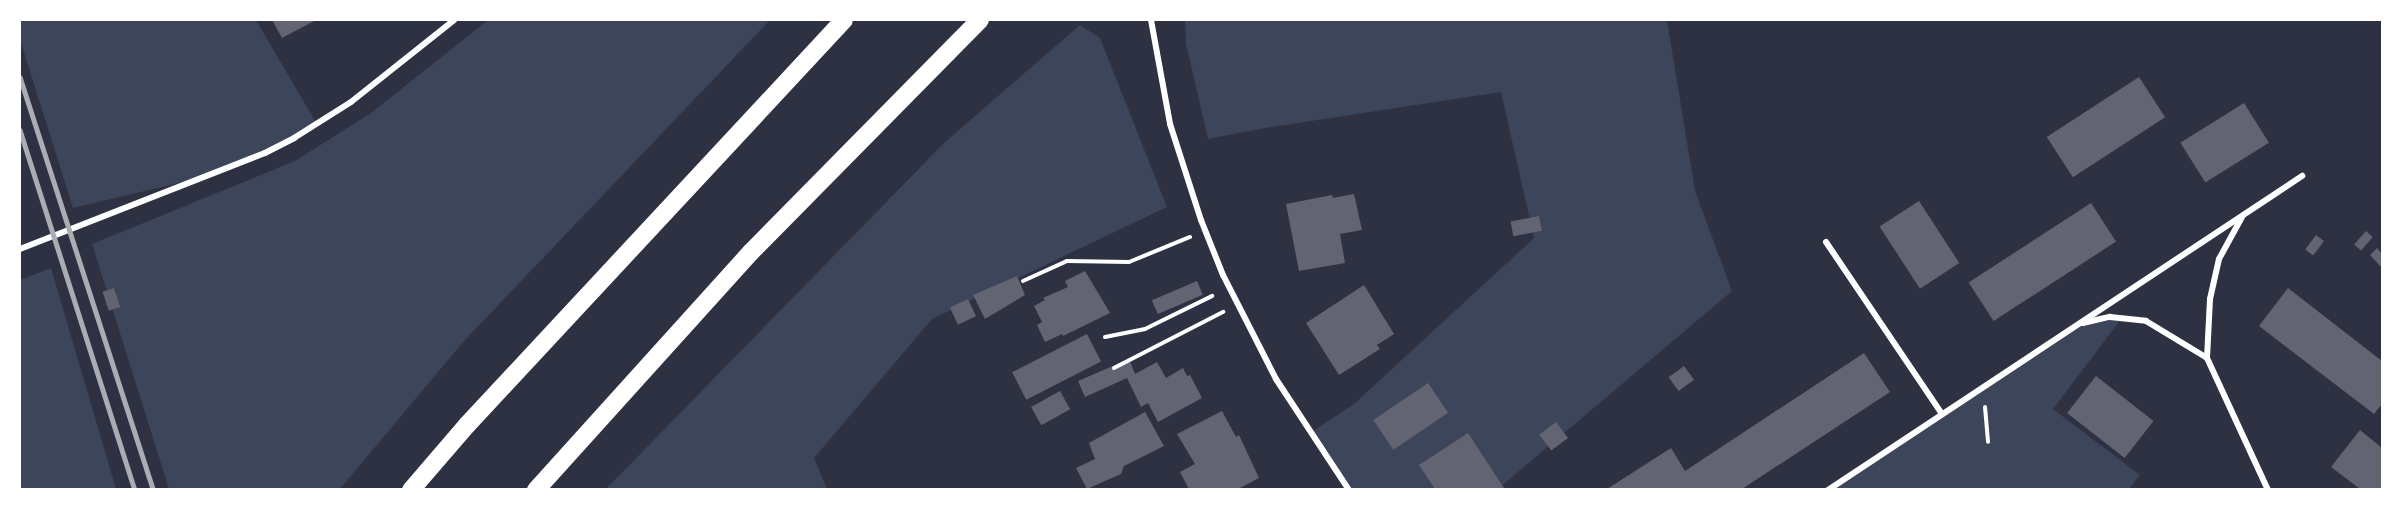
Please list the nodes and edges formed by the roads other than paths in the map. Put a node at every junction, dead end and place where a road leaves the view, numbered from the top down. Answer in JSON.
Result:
{"nodes":[{"id":1,"x":454,"y":20,"type":"edge"},
{"id":2,"x":844,"y":20,"type":"edge"},
{"id":3,"x":980,"y":20,"type":"edge"},
{"id":4,"x":1150,"y":20,"type":"edge"},
{"id":5,"x":2302,"y":176,"type":"dead end"},
{"id":6,"x":2244,"y":214,"type":"junction"},
{"id":7,"x":1826,"y":242,"type":"dead end"},
{"id":8,"x":20,"y":249,"type":"edge"},
{"id":9,"x":2078,"y":324,"type":"junction"},
{"id":10,"x":2207,"y":358,"type":"junction"},
{"id":11,"x":1942,"y":414,"type":"junction"},
{"id":12,"x":411,"y":489,"type":"edge"},
{"id":13,"x":536,"y":489,"type":"edge"},
{"id":14,"x":1349,"y":489,"type":"edge"},
{"id":15,"x":1828,"y":489,"type":"edge"},
{"id":16,"x":2268,"y":489,"type":"edge"}],
"edges":[{"from":1,"to":8,"type":"street"},
{"from":2,"to":12,"type":"highway"},
{"from":3,"to":13,"type":"highway"},
{"from":4,"to":14,"type":"street"},
{"from":5,"to":6,"type":"street"},
{"from":6,"to":9,"type":"street"},
{"from":6,"to":10,"type":"street"},
{"from":7,"to":11,"type":"street"},
{"from":9,"to":10,"type":"street"},
{"from":9,"to":11,"type":"street"},
{"from":10,"to":16,"type":"street"},
{"from":11,"to":15,"type":"street"}]}
